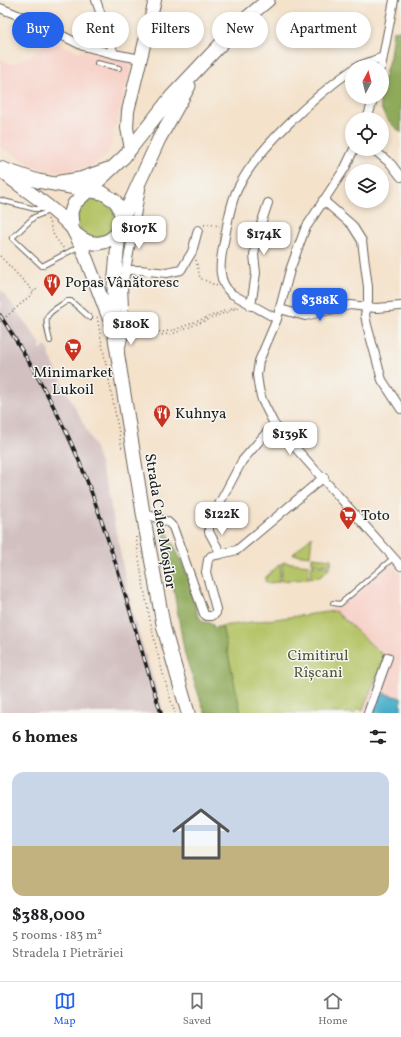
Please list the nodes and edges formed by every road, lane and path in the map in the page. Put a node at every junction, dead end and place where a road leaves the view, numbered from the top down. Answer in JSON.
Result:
{"nodes":[{"id":1,"x":96,"y":0,"type":"edge"},
{"id":2,"x":155,"y":0,"type":"edge"},
{"id":3,"x":268,"y":0,"type":"edge"},
{"id":4,"x":394,"y":0,"type":"edge"},
{"id":5,"x":0,"y":8,"type":"edge"},
{"id":6,"x":114,"y":54,"type":"junction"},
{"id":7,"x":383,"y":57,"type":"junction"},
{"id":8,"x":141,"y":59,"type":"junction"},
{"id":9,"x":375,"y":60,"type":"edge"},
{"id":10,"x":382,"y":60,"type":"edge"},
{"id":11,"x":97,"y":63,"type":"dead end"},
{"id":12,"x":119,"y":68,"type":"dead end"},
{"id":13,"x":197,"y":70,"type":"junction"},
{"id":14,"x":345,"y":75,"type":"edge"},
{"id":15,"x":131,"y":149,"type":"junction"},
{"id":16,"x":351,"y":156,"type":"edge"},
{"id":17,"x":381,"y":156,"type":"edge"},
{"id":18,"x":115,"y":166,"type":"junction"},
{"id":19,"x":0,"y":169,"type":"edge"},
{"id":20,"x":144,"y":171,"type":"junction"},
{"id":21,"x":401,"y":176,"type":"edge"},
{"id":22,"x":48,"y":184,"type":"junction"},
{"id":23,"x":89,"y":191,"type":"junction"},
{"id":24,"x":0,"y":200,"type":"edge"},
{"id":25,"x":323,"y":200,"type":"junction"},
{"id":26,"x":268,"y":203,"type":"dead end"},
{"id":27,"x":54,"y":210,"type":"junction"},
{"id":28,"x":121,"y":226,"type":"junction"},
{"id":29,"x":227,"y":227,"type":"junction"},
{"id":30,"x":198,"y":231,"type":"joint"},
{"id":31,"x":77,"y":236,"type":"junction"},
{"id":32,"x":59,"y":244,"type":"dead end"},
{"id":33,"x":193,"y":250,"type":"junction"},
{"id":34,"x":67,"y":253,"type":"junction"},
{"id":35,"x":0,"y":256,"type":"edge"},
{"id":36,"x":125,"y":270,"type":"junction"},
{"id":37,"x":38,"y":288,"type":"dead end"},
{"id":38,"x":226,"y":290,"type":"junction"},
{"id":39,"x":34,"y":292,"type":"junction"},
{"id":40,"x":246,"y":305,"type":"junction"},
{"id":41,"x":401,"y":306,"type":"edge"},
{"id":42,"x":366,"y":307,"type":"junction"},
{"id":43,"x":280,"y":309,"type":"junction"},
{"id":44,"x":96,"y":314,"type":"dead end"},
{"id":45,"x":90,"y":318,"type":"dead end"},
{"id":46,"x":277,"y":319,"type":"junction"},
{"id":47,"x":0,"y":322,"type":"edge"},
{"id":48,"x":136,"y":327,"type":"joint"},
{"id":49,"x":120,"y":330,"type":"junction"},
{"id":50,"x":162,"y":335,"type":"dead end"},
{"id":51,"x":50,"y":341,"type":"dead end"},
{"id":52,"x":401,"y":409,"type":"edge"},
{"id":53,"x":274,"y":424,"type":"junction"},
{"id":54,"x":122,"y":450,"type":"dead end"},
{"id":55,"x":324,"y":478,"type":"junction"},
{"id":56,"x":143,"y":513,"type":"junction"},
{"id":57,"x":136,"y":533,"type":"dead end"},
{"id":58,"x":221,"y":554,"type":"junction"},
{"id":59,"x":394,"y":557,"type":"junction"},
{"id":60,"x":401,"y":566,"type":"edge"},
{"id":61,"x":333,"y":603,"type":"dead end"},
{"id":62,"x":388,"y":657,"type":"dead end"},
{"id":63,"x":175,"y":713,"type":"edge"},
{"id":64,"x":188,"y":713,"type":"edge"},
{"id":65,"x":368,"y":713,"type":"edge"}],
"edges":[{"from":1,"to":6,"type":"street"},
{"from":2,"to":8,"type":"main road"},
{"from":3,"to":13,"type":"main road"},
{"from":4,"to":7,"type":"street"},
{"from":5,"to":6,"type":"street"},
{"from":6,"to":8,"type":"street"},
{"from":7,"to":9,"type":"street"},
{"from":7,"to":10,"type":"street"},
{"from":8,"to":15,"type":"main road"},
{"from":11,"to":12,"type":"lane"},
{"from":13,"to":15,"type":"main road"},
{"from":13,"to":20,"type":"main road"},
{"from":14,"to":29,"type":"street"},
{"from":15,"to":18,"type":"main road"},
{"from":16,"to":25,"type":"street"},
{"from":17,"to":21,"type":"street"},
{"from":18,"to":22,"type":"main road"},
{"from":18,"to":23,"type":"main road"},
{"from":19,"to":22,"type":"main road"},
{"from":19,"to":27,"type":"main road"},
{"from":20,"to":28,"type":"main road"},
{"from":20,"to":36,"type":"street"},
{"from":22,"to":23,"type":"main road"},
{"from":23,"to":28,"type":"main road"},
{"from":23,"to":31,"type":"main road"},
{"from":24,"to":27,"type":"lane"},
{"from":25,"to":42,"type":"street"},
{"from":25,"to":43,"type":"street"},
{"from":26,"to":40,"type":"street"},
{"from":27,"to":31,"type":"main road"},
{"from":27,"to":34,"type":"lane"},
{"from":28,"to":31,"type":"main road"},
{"from":28,"to":49,"type":"main road"},
{"from":29,"to":30,"type":"path"},
{"from":29,"to":38,"type":"street"},
{"from":30,"to":33,"type":"street"},
{"from":31,"to":34,"type":"lane"},
{"from":31,"to":49,"type":"main road"},
{"from":32,"to":34,"type":"path"},
{"from":33,"to":36,"type":"street"},
{"from":33,"to":38,"type":"path"},
{"from":35,"to":39,"type":"path"},
{"from":36,"to":49,"type":"street"},
{"from":37,"to":39,"type":"path"},
{"from":38,"to":40,"type":"street"},
{"from":39,"to":47,"type":"path","bridge":true},
{"from":40,"to":46,"type":"street"},
{"from":40,"to":48,"type":"path"},
{"from":40,"to":50,"type":"path"},
{"from":41,"to":42,"type":"street"},
{"from":42,"to":43,"type":"street"},
{"from":42,"to":52,"type":"street"},
{"from":43,"to":46,"type":"street"},
{"from":44,"to":54,"type":"path"},
{"from":45,"to":51,"type":"lane"},
{"from":46,"to":53,"type":"street"},
{"from":48,"to":49,"type":"street"},
{"from":49,"to":56,"type":"main road","name":"Strada Calea Moșilor"},
{"from":53,"to":55,"type":"street"},
{"from":53,"to":58,"type":"street"},
{"from":55,"to":58,"type":"street"},
{"from":55,"to":59,"type":"street"},
{"from":56,"to":58,"type":"street"},
{"from":56,"to":64,"type":"main road","name":"Strada Calea Moșilor"},
{"from":57,"to":63,"type":"path"},
{"from":59,"to":60,"type":"street"},
{"from":59,"to":61,"type":"lane"},
{"from":62,"to":65,"type":"street"}]}
